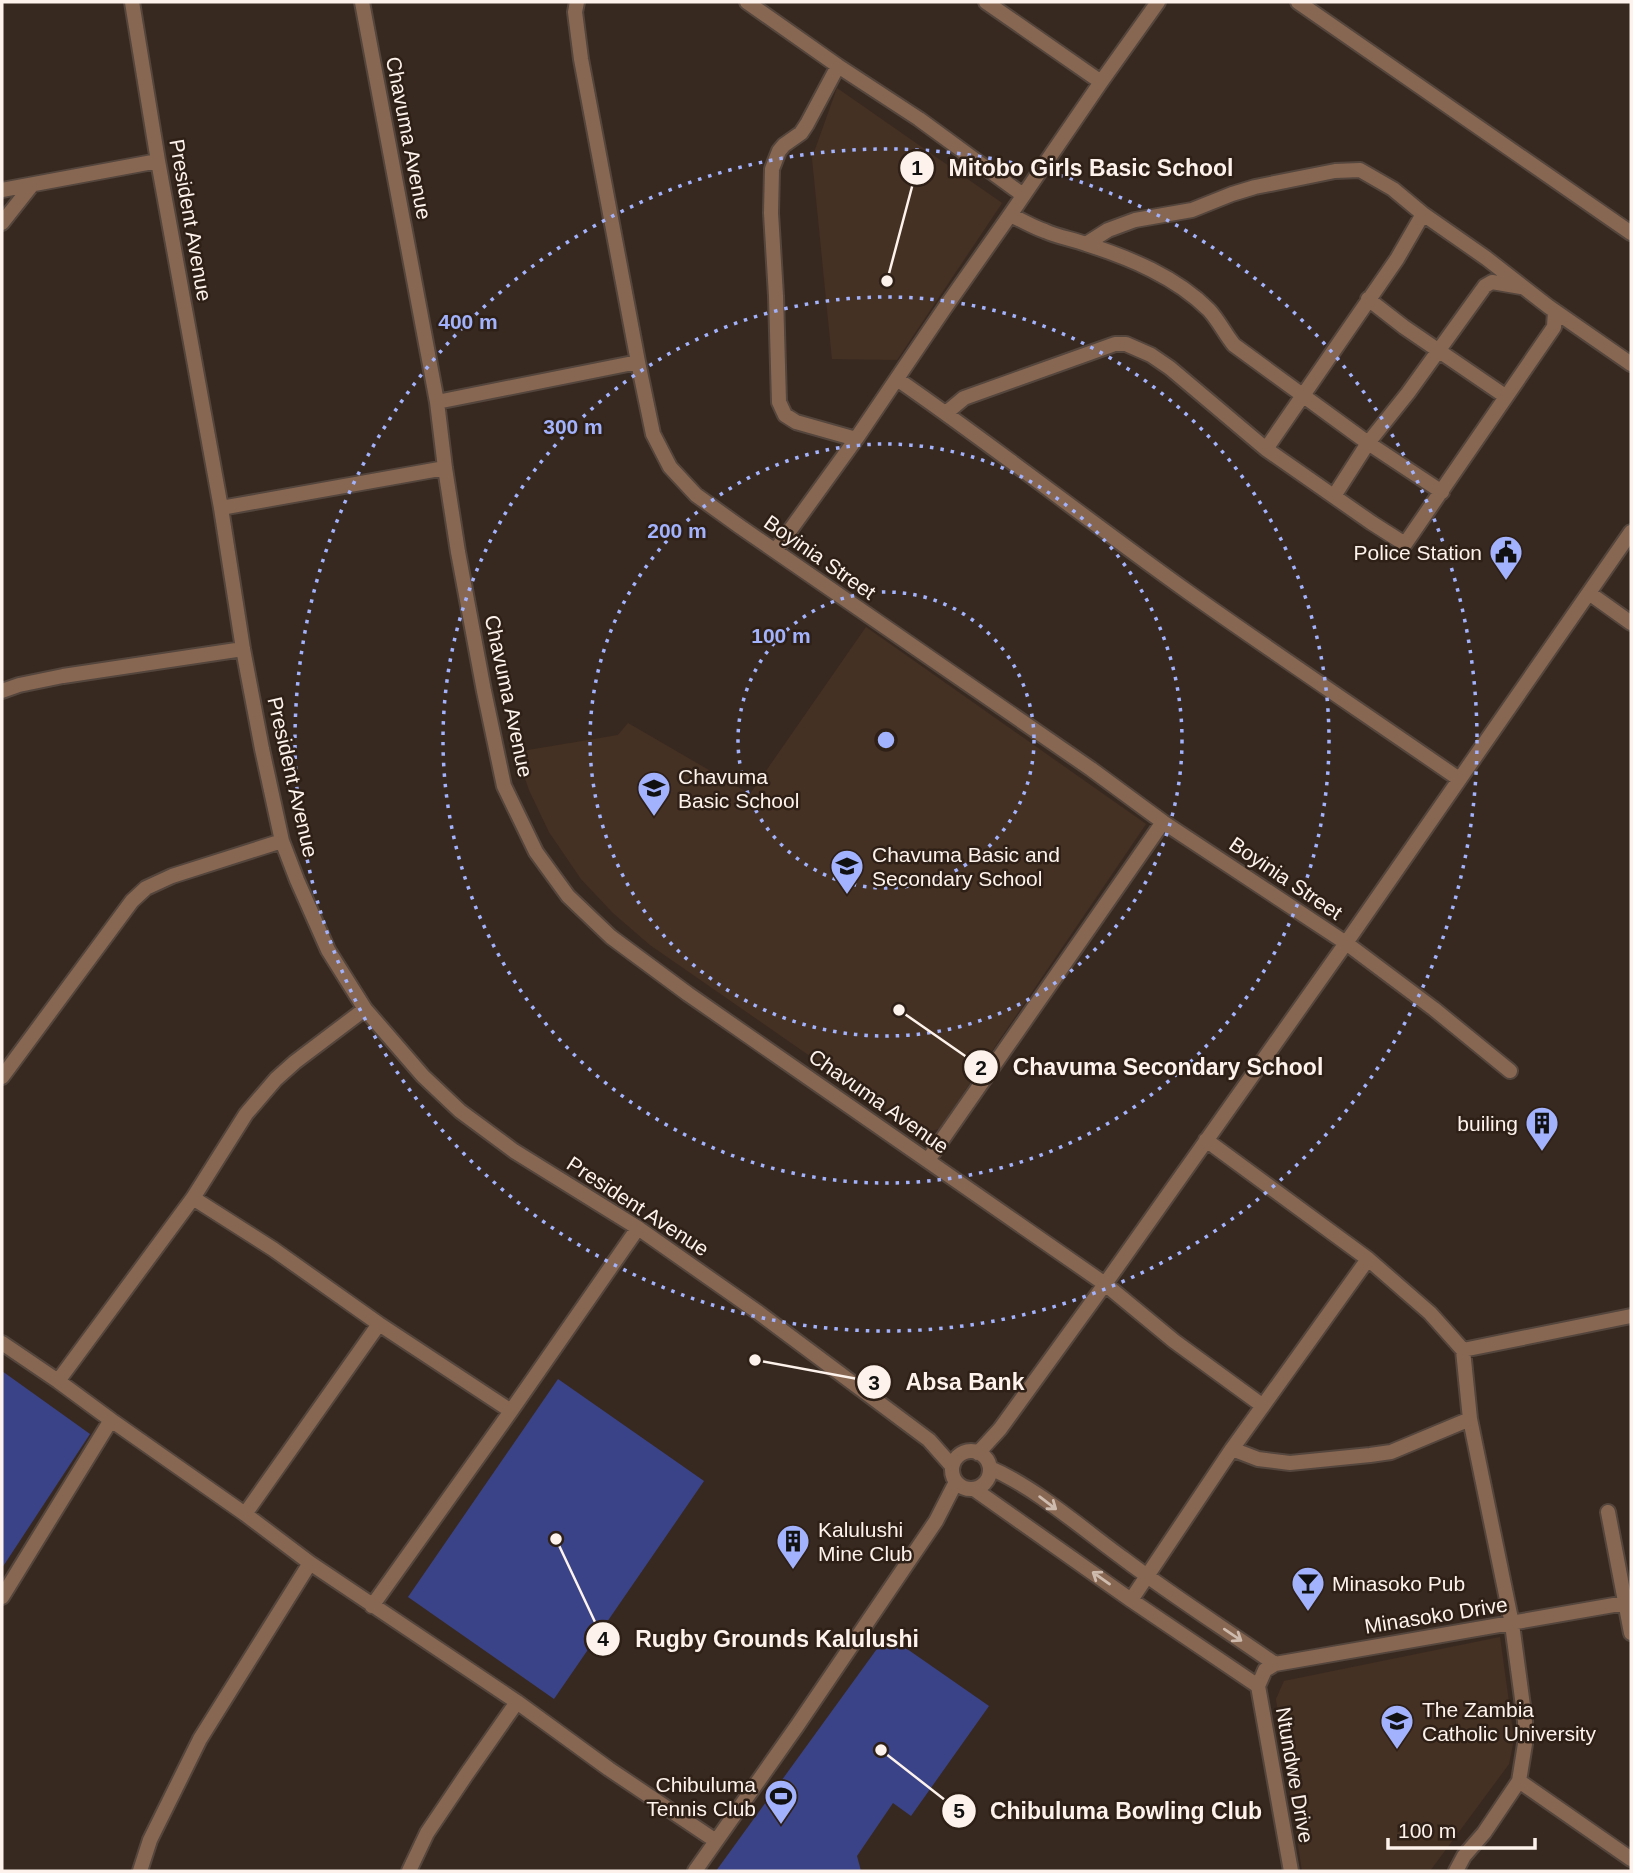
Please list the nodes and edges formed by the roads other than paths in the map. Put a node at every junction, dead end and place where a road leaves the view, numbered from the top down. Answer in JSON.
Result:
{"nodes":[{"id":1,"x":132,"y":2,"type":"edge"},
{"id":2,"x":362,"y":2,"type":"edge"},
{"id":3,"x":577,"y":2,"type":"edge"},
{"id":4,"x":747,"y":2,"type":"edge"},
{"id":5,"x":986,"y":2,"type":"edge"},
{"id":6,"x":1158,"y":2,"type":"edge"},
{"id":7,"x":1298,"y":2,"type":"edge"},
{"id":8,"x":838,"y":65,"type":"junction"},
{"id":9,"x":1101,"y":82,"type":"junction"},
{"id":10,"x":158,"y":161,"type":"junction"},
{"id":11,"x":32,"y":185,"type":"junction"},
{"id":12,"x":2,"y":190,"type":"edge"},
{"id":13,"x":1023,"y":195,"type":"junction"},
{"id":14,"x":1423,"y":214,"type":"junction"},
{"id":15,"x":1010,"y":215,"type":"junction"},
{"id":16,"x":2,"y":223,"type":"edge"},
{"id":17,"x":1631,"y":233,"type":"edge"},
{"id":18,"x":1086,"y":244,"type":"junction"},
{"id":19,"x":1523,"y":287,"type":"junction"},
{"id":20,"x":1368,"y":299,"type":"junction"},
{"id":21,"x":1555,"y":311,"type":"junction"},
{"id":22,"x":1589,"y":334,"type":"junction"},
{"id":23,"x":1548,"y":336,"type":"junction"},
{"id":24,"x":1438,"y":350,"type":"junction"},
{"id":25,"x":638,"y":362,"type":"junction"},
{"id":26,"x":1631,"y":364,"type":"edge"},
{"id":27,"x":897,"y":379,"type":"junction"},
{"id":28,"x":1302,"y":395,"type":"junction"},
{"id":29,"x":1505,"y":396,"type":"junction"},
{"id":30,"x":437,"y":402,"type":"junction"},
{"id":31,"x":946,"y":413,"type":"junction"},
{"id":32,"x":856,"y":439,"type":"junction"},
{"id":33,"x":1368,"y":443,"type":"junction"},
{"id":34,"x":1266,"y":449,"type":"junction"},
{"id":35,"x":445,"y":468,"type":"junction"},
{"id":36,"x":1442,"y":492,"type":"junction"},
{"id":37,"x":1334,"y":496,"type":"junction"},
{"id":38,"x":221,"y":508,"type":"junction"},
{"id":39,"x":1631,"y":532,"type":"edge"},
{"id":40,"x":775,"y":551,"type":"junction"},
{"id":41,"x":1589,"y":593,"type":"junction"},
{"id":42,"x":1631,"y":623,"type":"edge"},
{"id":43,"x":243,"y":649,"type":"junction"},
{"id":44,"x":2,"y":691,"type":"edge"},
{"id":45,"x":1459,"y":779,"type":"junction"},
{"id":46,"x":1163,"y":822,"type":"junction"},
{"id":47,"x":282,"y":841,"type":"junction"},
{"id":48,"x":1346,"y":943,"type":"junction"},
{"id":49,"x":365,"y":1009,"type":"junction"},
{"id":50,"x":1510,"y":1071,"type":"dead end"},
{"id":51,"x":2,"y":1077,"type":"edge"},
{"id":52,"x":1206,"y":1140,"type":"junction"},
{"id":53,"x":928,"y":1160,"type":"junction"},
{"id":54,"x":193,"y":1198,"type":"junction"},
{"id":55,"x":638,"y":1228,"type":"junction"},
{"id":56,"x":1368,"y":1259,"type":"junction"},
{"id":57,"x":1105,"y":1284,"type":"junction"},
{"id":58,"x":1631,"y":1316,"type":"edge"},
{"id":59,"x":379,"y":1324,"type":"junction"},
{"id":60,"x":2,"y":1343,"type":"edge"},
{"id":61,"x":1463,"y":1350,"type":"junction"},
{"id":62,"x":58,"y":1381,"type":"junction"},
{"id":63,"x":1263,"y":1406,"type":"junction"},
{"id":64,"x":511,"y":1411,"type":"junction"},
{"id":65,"x":1471,"y":1419,"type":"junction"},
{"id":66,"x":111,"y":1420,"type":"junction"},
{"id":67,"x":929,"y":1440,"type":"junction"},
{"id":68,"x":1232,"y":1449,"type":"junction"},
{"id":69,"x":980,"y":1458,"type":"junction"},
{"id":70,"x":952,"y":1466,"type":"junction"},
{"id":71,"x":965,"y":1486,"type":"junction"},
{"id":72,"x":1608,"y":1513,"type":"dead end"},
{"id":73,"x":245,"y":1514,"type":"junction"},
{"id":74,"x":310,"y":1563,"type":"junction"},
{"id":75,"x":1147,"y":1576,"type":"junction"},
{"id":76,"x":2,"y":1597,"type":"edge"},
{"id":77,"x":1131,"y":1600,"type":"junction"},
{"id":78,"x":1629,"y":1603,"type":"edge"},
{"id":79,"x":372,"y":1606,"type":"junction"},
{"id":80,"x":1512,"y":1624,"type":"junction"},
{"id":81,"x":1631,"y":1633,"type":"edge"},
{"id":82,"x":1275,"y":1664,"type":"junction"},
{"id":83,"x":1258,"y":1686,"type":"junction"},
{"id":84,"x":517,"y":1702,"type":"junction"},
{"id":85,"x":1520,"y":1781,"type":"junction"},
{"id":86,"x":716,"y":1841,"type":"junction"},
{"id":87,"x":1631,"y":1859,"type":"edge"},
{"id":88,"x":140,"y":1871,"type":"edge"},
{"id":89,"x":409,"y":1871,"type":"edge"},
{"id":90,"x":695,"y":1871,"type":"edge"},
{"id":91,"x":1291,"y":1871,"type":"edge"},
{"id":92,"x":1456,"y":1871,"type":"edge"}],
"edges":[{"from":1,"to":10,"type":"street","name":"President Avenue"},
{"from":2,"to":30,"type":"street","name":"Chavuma Avenue"},
{"from":3,"to":25,"type":"street","name":"Boyinia Street"},
{"from":4,"to":8,"type":"street"},
{"from":5,"to":9,"type":"street"},
{"from":6,"to":9,"type":"street"},
{"from":7,"to":17,"type":"street"},
{"from":8,"to":13,"type":"street"},
{"from":8,"to":32,"type":"street"},
{"from":9,"to":13,"type":"street"},
{"from":10,"to":11,"type":"street"},
{"from":10,"to":12,"type":"street"},
{"from":10,"to":38,"type":"street","name":"President Avenue"},
{"from":11,"to":12,"type":"street"},
{"from":11,"to":16,"type":"street"},
{"from":13,"to":15,"type":"street"},
{"from":14,"to":18,"type":"street"},
{"from":14,"to":19,"type":"street"},
{"from":14,"to":20,"type":"street"},
{"from":15,"to":18,"type":"street"},
{"from":15,"to":27,"type":"street"},
{"from":18,"to":28,"type":"street"},
{"from":19,"to":21,"type":"street"},
{"from":19,"to":24,"type":"street"},
{"from":20,"to":24,"type":"street"},
{"from":20,"to":28,"type":"street"},
{"from":21,"to":22,"type":"street"},
{"from":21,"to":23,"type":"street"},
{"from":22,"to":23,"type":"street"},
{"from":22,"to":26,"type":"street"},
{"from":23,"to":29,"type":"street"},
{"from":24,"to":29,"type":"street"},
{"from":24,"to":33,"type":"street"},
{"from":25,"to":30,"type":"street"},
{"from":25,"to":40,"type":"street","name":"Boyinia Street"},
{"from":27,"to":31,"type":"street"},
{"from":27,"to":32,"type":"street"},
{"from":28,"to":33,"type":"street"},
{"from":28,"to":34,"type":"street"},
{"from":29,"to":36,"type":"street"},
{"from":30,"to":35,"type":"street","name":"Chavuma Avenue"},
{"from":31,"to":34,"type":"street"},
{"from":31,"to":45,"type":"street"},
{"from":32,"to":40,"type":"street"},
{"from":33,"to":36,"type":"street"},
{"from":33,"to":37,"type":"street"},
{"from":34,"to":37,"type":"street"},
{"from":35,"to":38,"type":"street"},
{"from":35,"to":53,"type":"street","name":"Chavuma Avenue"},
{"from":36,"to":37,"type":"street"},
{"from":38,"to":43,"type":"street","name":"President Avenue"},
{"from":39,"to":41,"type":"street"},
{"from":40,"to":46,"type":"street","name":"Boyinia Street"},
{"from":41,"to":42,"type":"street"},
{"from":41,"to":45,"type":"street"},
{"from":43,"to":44,"type":"street"},
{"from":43,"to":47,"type":"street","name":"President Avenue"},
{"from":45,"to":48,"type":"street"},
{"from":46,"to":48,"type":"street","name":"Boyinia Street"},
{"from":46,"to":53,"type":"street"},
{"from":47,"to":49,"type":"street","name":"President Avenue"},
{"from":47,"to":51,"type":"street"},
{"from":48,"to":50,"type":"street","name":"Boyinia Street"},
{"from":48,"to":52,"type":"street"},
{"from":49,"to":54,"type":"street"},
{"from":49,"to":55,"type":"street","name":"President Avenue"},
{"from":52,"to":56,"type":"street"},
{"from":52,"to":57,"type":"street"},
{"from":53,"to":57,"type":"street","name":"Chavuma Avenue"},
{"from":54,"to":59,"type":"street"},
{"from":54,"to":62,"type":"street"},
{"from":55,"to":64,"type":"street"},
{"from":55,"to":67,"type":"street","name":"President Avenue"},
{"from":56,"to":61,"type":"street"},
{"from":56,"to":63,"type":"street"},
{"from":57,"to":63,"type":"street","name":"Chavuma Avenue"},
{"from":57,"to":69,"type":"street"},
{"from":58,"to":61,"type":"street"},
{"from":59,"to":64,"type":"street"},
{"from":59,"to":73,"type":"street"},
{"from":60,"to":62,"type":"street"},
{"from":61,"to":65,"type":"street"},
{"from":62,"to":66,"type":"street"},
{"from":63,"to":68,"type":"street"},
{"from":64,"to":79,"type":"street"},
{"from":65,"to":68,"type":"street"},
{"from":65,"to":80,"type":"street"},
{"from":66,"to":73,"type":"street"},
{"from":66,"to":76,"type":"street"},
{"from":67,"to":69,"type":"street","name":"President Avenue"},
{"from":67,"to":70,"type":"street","name":"President Avenue"},
{"from":68,"to":75,"type":"street"},
{"from":69,"to":70,"type":"street"},
{"from":69,"to":71,"type":"street"},
{"from":69,"to":75,"type":"street","name":"President Avenue","one_way":true},
{"from":70,"to":71,"type":"street"},
{"from":77,"to":71,"type":"street","one_way":true},
{"from":71,"to":86,"type":"street"},
{"from":72,"to":78,"type":"street"},
{"from":73,"to":74,"type":"street"},
{"from":74,"to":79,"type":"street"},
{"from":74,"to":88,"type":"street"},
{"from":75,"to":77,"type":"street"},
{"from":75,"to":82,"type":"street","name":"President Avenue","one_way":true},
{"from":77,"to":83,"type":"street"},
{"from":78,"to":80,"type":"street","name":"Minasoko Drive"},
{"from":78,"to":81,"type":"street"},
{"from":79,"to":84,"type":"street"},
{"from":80,"to":82,"type":"street","name":"Minasoko Drive"},
{"from":80,"to":85,"type":"street"},
{"from":82,"to":83,"type":"street"},
{"from":83,"to":91,"type":"street","name":"Ntundwe Drive"},
{"from":84,"to":86,"type":"street"},
{"from":84,"to":89,"type":"street"},
{"from":85,"to":87,"type":"street"},
{"from":85,"to":92,"type":"street"},
{"from":86,"to":90,"type":"street"}]}
